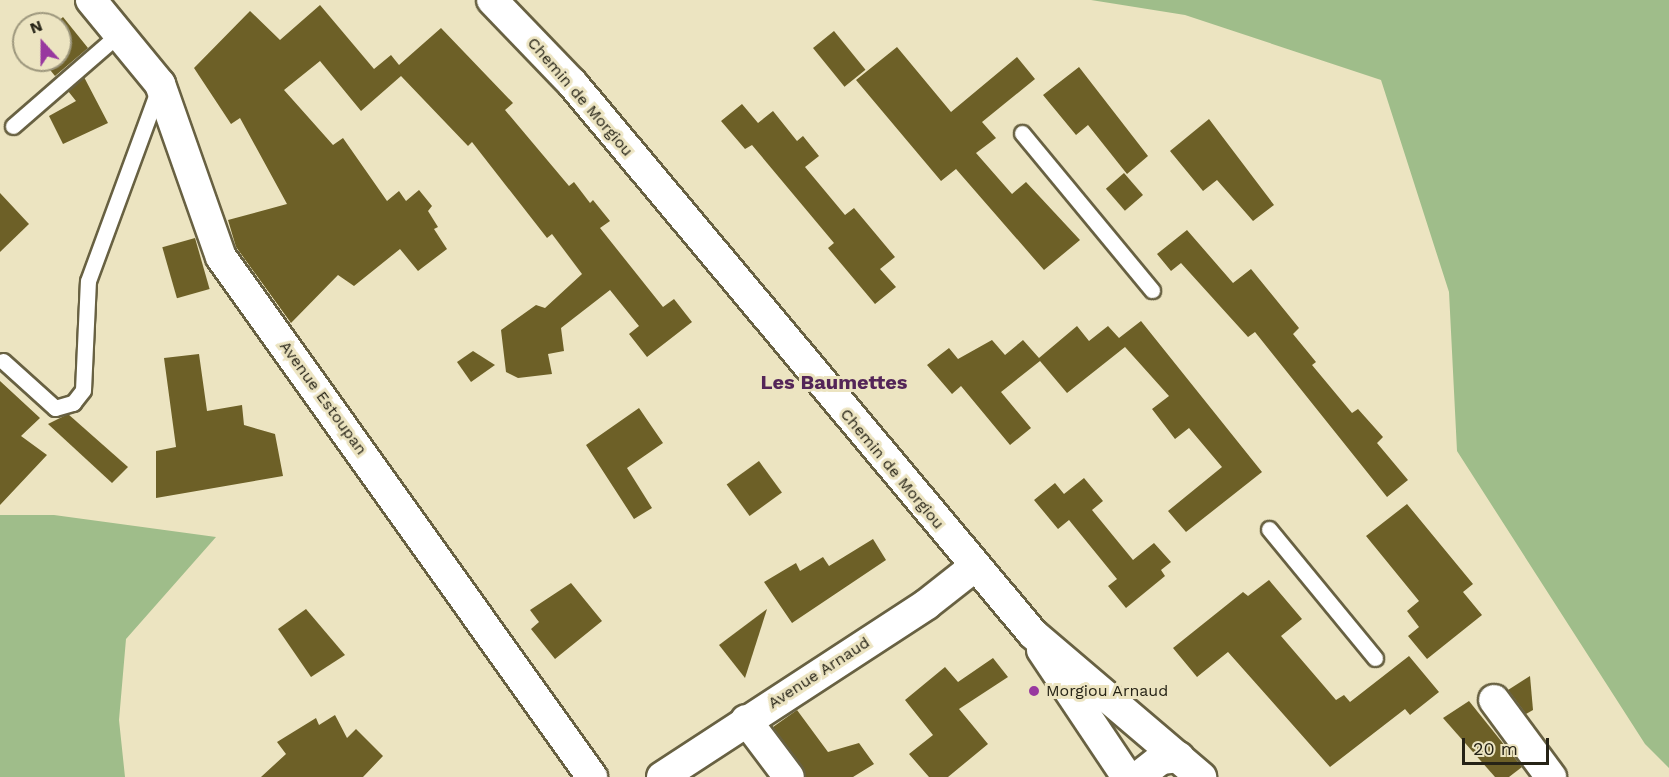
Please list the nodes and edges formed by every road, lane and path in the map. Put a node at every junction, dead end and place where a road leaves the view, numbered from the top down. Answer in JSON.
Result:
{"nodes":[{"id":1,"x":91,"y":0,"type":"edge"},
{"id":2,"x":492,"y":0,"type":"edge"},
{"id":3,"x":119,"y":34,"type":"junction"},
{"id":4,"x":160,"y":84,"type":"junction"},
{"id":5,"x":13,"y":126,"type":"dead end"},
{"id":6,"x":1022,"y":133,"type":"dead end"},
{"id":7,"x":1152,"y":290,"type":"dead end"},
{"id":8,"x":3,"y":361,"type":"dead end"},
{"id":9,"x":1269,"y":529,"type":"dead end"},
{"id":10,"x":974,"y":567,"type":"junction"},
{"id":11,"x":1033,"y":634,"type":"junction"},
{"id":12,"x":1375,"y":658,"type":"dead end"},
{"id":13,"x":1494,"y":700,"type":"dead end"},
{"id":14,"x":746,"y":720,"type":"junction"},
{"id":15,"x":1194,"y":771,"type":"edge"},
{"id":16,"x":592,"y":777,"type":"edge"},
{"id":17,"x":662,"y":777,"type":"edge"},
{"id":18,"x":789,"y":777,"type":"edge"},
{"id":19,"x":1127,"y":777,"type":"edge"},
{"id":20,"x":1138,"y":777,"type":"edge"},
{"id":21,"x":1551,"y":777,"type":"edge"}],
"edges":[{"from":1,"to":3,"type":"street","name":"Avenue Estoupan"},
{"from":2,"to":10,"type":"street","name":"Chemin de Morgiou"},
{"from":3,"to":4,"type":"street","name":"Avenue Estoupan"},
{"from":3,"to":5,"type":"lane"},
{"from":4,"to":8,"type":"lane"},
{"from":4,"to":16,"type":"street","name":"Avenue Estoupan"},
{"from":6,"to":7,"type":"lane"},
{"from":9,"to":12,"type":"lane"},
{"from":10,"to":11,"type":"street","name":"Chemin de Morgiou"},
{"from":10,"to":14,"type":"street","name":"Avenue Arnaud"},
{"from":11,"to":15,"type":"street","name":"Chemin de Morgiou"},
{"from":11,"to":19,"type":"street"},
{"from":13,"to":21,"type":"street"},
{"from":14,"to":17,"type":"street","name":"Avenue Arnaud"},
{"from":14,"to":18,"type":"street"},
{"from":15,"to":20,"type":"street"}]}
